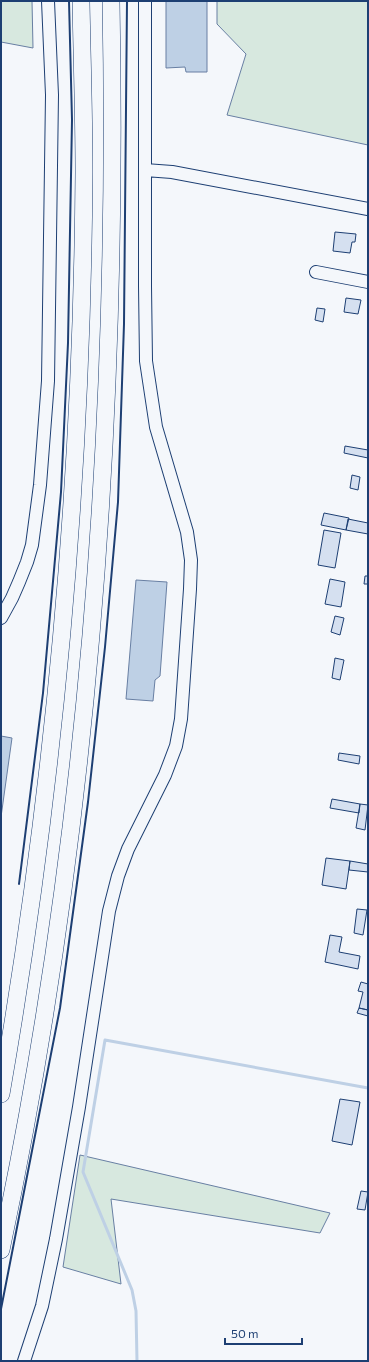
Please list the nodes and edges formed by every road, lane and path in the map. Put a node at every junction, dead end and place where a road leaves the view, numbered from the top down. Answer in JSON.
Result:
{"nodes":[{"id":1,"x":48,"y":1,"type":"edge"},
{"id":2,"x":81,"y":1,"type":"edge"},
{"id":3,"x":112,"y":1,"type":"edge"},
{"id":4,"x":145,"y":1,"type":"edge"},
{"id":5,"x":145,"y":170,"type":"junction"},
{"id":6,"x":368,"y":210,"type":"edge"},
{"id":7,"x":316,"y":272,"type":"dead end"},
{"id":8,"x":368,"y":282,"type":"edge"},
{"id":9,"x":1,"y":618,"type":"edge"},
{"id":10,"x":1,"y":1094,"type":"edge"},
{"id":11,"x":1,"y":1250,"type":"edge"},
{"id":12,"x":24,"y":1361,"type":"edge"}],
"edges":[{"from":1,"to":9,"type":"lane"},
{"from":2,"to":10,"type":"highway"},
{"from":3,"to":11,"type":"highway"},
{"from":4,"to":5,"type":"lane"},
{"from":5,"to":6,"type":"lane"},
{"from":5,"to":12,"type":"lane"},
{"from":7,"to":8,"type":"lane"}]}
